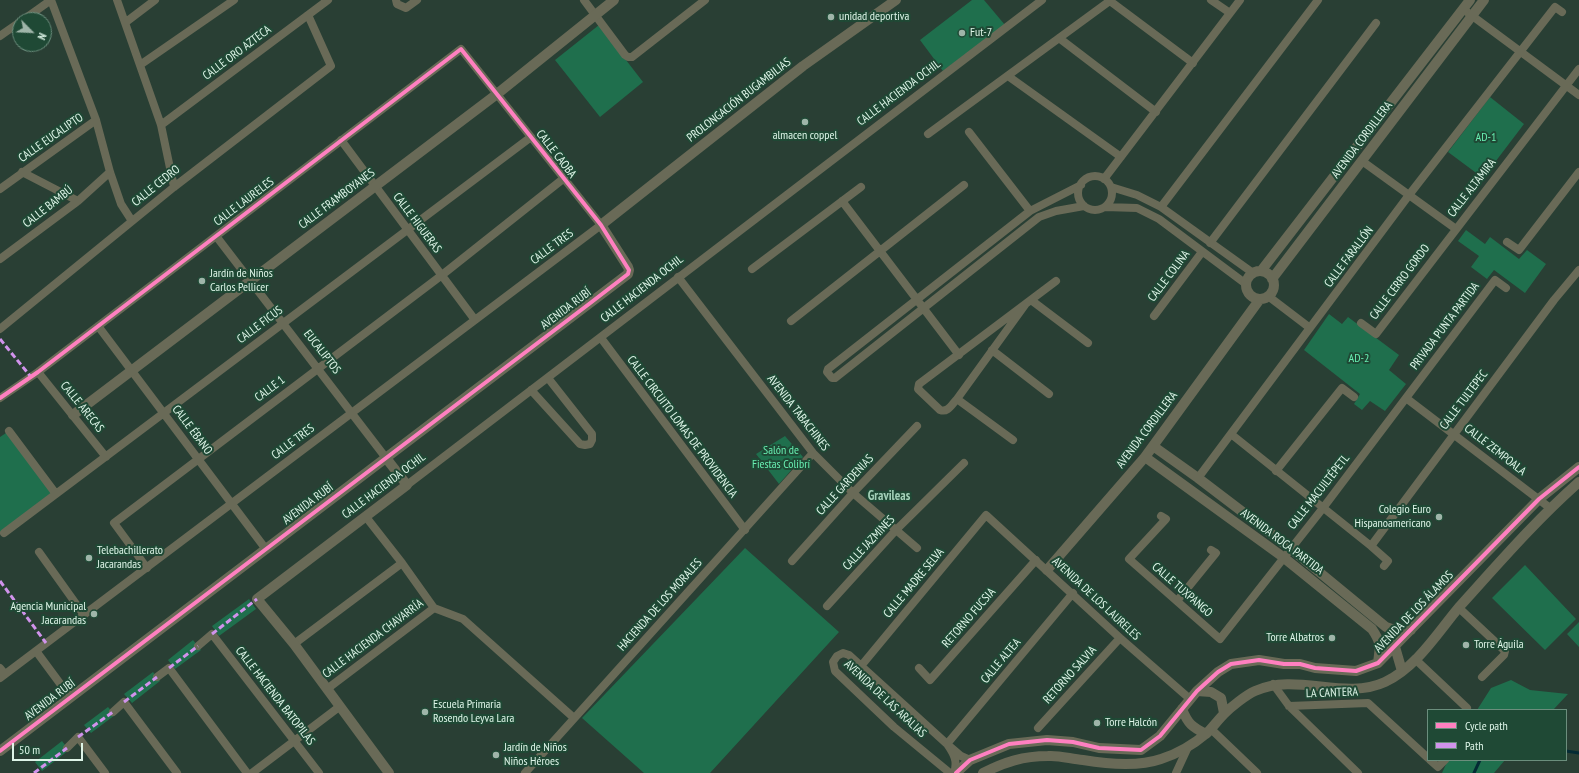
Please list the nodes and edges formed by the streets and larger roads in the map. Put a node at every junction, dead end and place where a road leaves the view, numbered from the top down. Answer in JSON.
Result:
{"nodes":[{"id":1,"x":51,"y":0,"type":"edge"},
{"id":2,"x":117,"y":0,"type":"edge"},
{"id":3,"x":155,"y":0,"type":"edge"},
{"id":4,"x":234,"y":0,"type":"edge"},
{"id":5,"x":328,"y":0,"type":"edge"},
{"id":6,"x":396,"y":0,"type":"edge"},
{"id":7,"x":417,"y":0,"type":"edge"},
{"id":8,"x":584,"y":0,"type":"edge"},
{"id":9,"x":614,"y":0,"type":"edge"},
{"id":10,"x":705,"y":0,"type":"edge"},
{"id":11,"x":896,"y":0,"type":"edge"},
{"id":12,"x":1042,"y":0,"type":"edge"},
{"id":13,"x":1111,"y":0,"type":"edge"},
{"id":14,"x":1211,"y":0,"type":"edge"},
{"id":15,"x":1240,"y":0,"type":"edge"},
{"id":16,"x":1318,"y":0,"type":"edge"},
{"id":17,"x":1470,"y":0,"type":"edge"},
{"id":18,"x":1484,"y":0,"type":"edge"},
{"id":19,"x":1463,"y":9,"type":"junction"},
{"id":20,"x":34,"y":12,"type":"edge"},
{"id":21,"x":1562,"y":12,"type":"dead end"},
{"id":22,"x":1230,"y":13,"type":"junction"},
{"id":23,"x":308,"y":15,"type":"junction"},
{"id":24,"x":594,"y":15,"type":"junction"},
{"id":25,"x":1473,"y":16,"type":"junction"},
{"id":26,"x":126,"y":22,"type":"junction"},
{"id":27,"x":1376,"y":23,"type":"dead end"},
{"id":28,"x":12,"y":28,"type":"edge"},
{"id":29,"x":0,"y":36,"type":"edge"},
{"id":30,"x":1059,"y":38,"type":"junction"},
{"id":31,"x":461,"y":48,"type":"joint"},
{"id":32,"x":1521,"y":51,"type":"junction"},
{"id":33,"x":1193,"y":63,"type":"junction"},
{"id":34,"x":140,"y":65,"type":"junction"},
{"id":35,"x":1579,"y":69,"type":"edge"},
{"id":36,"x":1008,"y":76,"type":"junction"},
{"id":37,"x":1566,"y":86,"type":"junction"},
{"id":38,"x":497,"y":94,"type":"junction"},
{"id":39,"x":1579,"y":95,"type":"edge"},
{"id":40,"x":1156,"y":112,"type":"junction"},
{"id":41,"x":96,"y":120,"type":"junction"},
{"id":42,"x":161,"y":125,"type":"junction"},
{"id":43,"x":969,"y":132,"type":"dead end"},
{"id":44,"x":928,"y":134,"type":"dead end"},
{"id":45,"x":531,"y":137,"type":"junction"},
{"id":46,"x":341,"y":140,"type":"junction"},
{"id":47,"x":1121,"y":157,"type":"junction"},
{"id":48,"x":1362,"y":161,"type":"junction"},
{"id":49,"x":22,"y":172,"type":"junction"},
{"id":50,"x":110,"y":172,"type":"junction"},
{"id":51,"x":1579,"y":172,"type":"edge"},
{"id":52,"x":563,"y":179,"type":"junction"},
{"id":53,"x":1104,"y":179,"type":"junction"},
{"id":54,"x":964,"y":185,"type":"dead end"},
{"id":55,"x":1081,"y":185,"type":"junction"},
{"id":56,"x":174,"y":187,"type":"junction"},
{"id":57,"x":375,"y":187,"type":"junction"},
{"id":58,"x":861,"y":187,"type":"dead end"},
{"id":59,"x":1111,"y":187,"type":"junction"},
{"id":60,"x":0,"y":189,"type":"edge"},
{"id":61,"x":1409,"y":195,"type":"junction"},
{"id":62,"x":78,"y":201,"type":"junction"},
{"id":63,"x":842,"y":201,"type":"junction"},
{"id":64,"x":1084,"y":206,"type":"junction"},
{"id":65,"x":1105,"y":207,"type":"junction"},
{"id":66,"x":1161,"y":207,"type":"junction"},
{"id":67,"x":1030,"y":211,"type":"junction"},
{"id":68,"x":132,"y":221,"type":"junction"},
{"id":69,"x":601,"y":225,"type":"junction"},
{"id":70,"x":1188,"y":226,"type":"junction"},
{"id":71,"x":1456,"y":229,"type":"junction"},
{"id":72,"x":408,"y":230,"type":"junction"},
{"id":73,"x":1002,"y":232,"type":"junction"},
{"id":74,"x":1180,"y":235,"type":"junction"},
{"id":75,"x":216,"y":236,"type":"junction"},
{"id":76,"x":1009,"y":242,"type":"junction"},
{"id":77,"x":1507,"y":242,"type":"dead end"},
{"id":78,"x":1210,"y":243,"type":"junction"},
{"id":79,"x":879,"y":252,"type":"junction"},
{"id":80,"x":1202,"y":252,"type":"junction"},
{"id":81,"x":0,"y":259,"type":"edge"},
{"id":82,"x":752,"y":269,"type":"dead end"},
{"id":83,"x":1579,"y":270,"type":"edge"},
{"id":84,"x":1257,"y":272,"type":"junction"},
{"id":85,"x":628,"y":274,"type":"joint"},
{"id":86,"x":442,"y":275,"type":"junction"},
{"id":87,"x":678,"y":278,"type":"junction"},
{"id":88,"x":1272,"y":279,"type":"junction"},
{"id":89,"x":250,"y":281,"type":"junction"},
{"id":90,"x":1056,"y":281,"type":"dead end"},
{"id":91,"x":1246,"y":284,"type":"junction"},
{"id":92,"x":1506,"y":288,"type":"dead end"},
{"id":93,"x":1264,"y":297,"type":"junction"},
{"id":94,"x":916,"y":300,"type":"junction"},
{"id":95,"x":1028,"y":302,"type":"junction"},
{"id":96,"x":923,"y":308,"type":"junction"},
{"id":97,"x":1154,"y":316,"type":"dead end"},
{"id":98,"x":475,"y":320,"type":"junction"},
{"id":99,"x":791,"y":321,"type":"dead end"},
{"id":100,"x":1361,"y":322,"type":"dead end"},
{"id":101,"x":283,"y":323,"type":"junction"},
{"id":102,"x":98,"y":326,"type":"junction"},
{"id":103,"x":1310,"y":328,"type":"junction"},
{"id":104,"x":0,"y":329,"type":"edge"},
{"id":105,"x":601,"y":338,"type":"junction"},
{"id":106,"x":1088,"y":343,"type":"dead end"},
{"id":107,"x":992,"y":350,"type":"junction"},
{"id":108,"x":959,"y":355,"type":"junction"},
{"id":109,"x":318,"y":369,"type":"junction"},
{"id":110,"x":132,"y":370,"type":"junction"},
{"id":111,"x":38,"y":372,"type":"junction"},
{"id":112,"x":548,"y":378,"type":"junction"},
{"id":113,"x":531,"y":390,"type":"junction"},
{"id":114,"x":1049,"y":394,"type":"dead end"},
{"id":115,"x":1354,"y":397,"type":"dead end"},
{"id":116,"x":0,"y":398,"type":"edge"},
{"id":117,"x":1406,"y":398,"type":"junction"},
{"id":118,"x":957,"y":399,"type":"junction"},
{"id":119,"x":164,"y":413,"type":"junction"},
{"id":120,"x":352,"y":413,"type":"junction"},
{"id":121,"x":73,"y":415,"type":"junction"},
{"id":122,"x":917,"y":426,"type":"dead end"},
{"id":123,"x":9,"y":431,"type":"dead end"},
{"id":124,"x":1454,"y":433,"type":"junction"},
{"id":125,"x":1231,"y":434,"type":"junction"},
{"id":126,"x":1013,"y":440,"type":"dead end"},
{"id":127,"x":1152,"y":446,"type":"junction"},
{"id":128,"x":813,"y":453,"type":"junction"},
{"id":129,"x":106,"y":457,"type":"junction"},
{"id":130,"x":1145,"y":457,"type":"junction"},
{"id":131,"x":386,"y":458,"type":"junction"},
{"id":132,"x":198,"y":459,"type":"junction"},
{"id":133,"x":964,"y":463,"type":"dead end"},
{"id":134,"x":1579,"y":467,"type":"edge"},
{"id":135,"x":1276,"y":472,"type":"junction"},
{"id":136,"x":1198,"y":478,"type":"junction"},
{"id":137,"x":1579,"y":482,"type":"edge"},
{"id":138,"x":1558,"y":484,"type":"junction"},
{"id":139,"x":407,"y":485,"type":"junction"},
{"id":140,"x":853,"y":493,"type":"junction"},
{"id":141,"x":1567,"y":493,"type":"junction"},
{"id":142,"x":56,"y":494,"type":"junction"},
{"id":143,"x":1539,"y":499,"type":"junction"},
{"id":144,"x":232,"y":503,"type":"junction"},
{"id":145,"x":1323,"y":508,"type":"junction"},
{"id":146,"x":1550,"y":508,"type":"junction"},
{"id":147,"x":986,"y":515,"type":"joint"},
{"id":148,"x":1161,"y":516,"type":"dead end"},
{"id":149,"x":366,"y":517,"type":"junction"},
{"id":150,"x":745,"y":530,"type":"junction"},
{"id":151,"x":896,"y":530,"type":"junction"},
{"id":152,"x":4,"y":533,"type":"dead end"},
{"id":153,"x":1371,"y":546,"type":"junction"},
{"id":154,"x":265,"y":548,"type":"junction"},
{"id":155,"x":917,"y":548,"type":"dead end"},
{"id":156,"x":1290,"y":548,"type":"junction"},
{"id":157,"x":1211,"y":550,"type":"dead end"},
{"id":158,"x":39,"y":552,"type":"dead end"},
{"id":159,"x":1283,"y":557,"type":"junction"},
{"id":160,"x":1036,"y":560,"type":"junction"},
{"id":161,"x":792,"y":561,"type":"dead end"},
{"id":162,"x":402,"y":563,"type":"junction"},
{"id":163,"x":1384,"y":566,"type":"dead end"},
{"id":164,"x":146,"y":568,"type":"junction"},
{"id":165,"x":1047,"y":570,"type":"junction"},
{"id":166,"x":1073,"y":593,"type":"junction"},
{"id":167,"x":1177,"y":601,"type":"junction"},
{"id":168,"x":827,"y":606,"type":"dead end"},
{"id":169,"x":434,"y":608,"type":"junction"},
{"id":170,"x":1459,"y":608,"type":"junction"},
{"id":171,"x":84,"y":615,"type":"junction"},
{"id":172,"x":1412,"y":630,"type":"junction"},
{"id":173,"x":1120,"y":638,"type":"junction"},
{"id":174,"x":1220,"y":639,"type":"joint"},
{"id":175,"x":294,"y":644,"type":"junction"},
{"id":176,"x":198,"y":646,"type":"dead end"},
{"id":177,"x":1395,"y":647,"type":"junction"},
{"id":178,"x":36,"y":651,"type":"junction"},
{"id":179,"x":1416,"y":659,"type":"junction"},
{"id":180,"x":1378,"y":663,"type":"junction"},
{"id":181,"x":861,"y":666,"type":"junction"},
{"id":182,"x":918,"y":668,"type":"dead end"},
{"id":183,"x":1402,"y":671,"type":"junction"},
{"id":184,"x":2,"y":673,"type":"edge"},
{"id":185,"x":157,"y":677,"type":"dead end"},
{"id":186,"x":1482,"y":677,"type":"dead end"},
{"id":187,"x":1273,"y":684,"type":"junction"},
{"id":188,"x":326,"y":689,"type":"junction"},
{"id":189,"x":1197,"y":691,"type":"junction"},
{"id":190,"x":70,"y":697,"type":"junction"},
{"id":191,"x":1190,"y":699,"type":"junction"},
{"id":192,"x":1289,"y":706,"type":"junction"},
{"id":193,"x":339,"y":707,"type":"junction"},
{"id":194,"x":1467,"y":708,"type":"dead end"},
{"id":195,"x":1182,"y":709,"type":"junction"},
{"id":196,"x":113,"y":712,"type":"dead end"},
{"id":197,"x":1224,"y":713,"type":"junction"},
{"id":198,"x":574,"y":718,"type":"junction"},
{"id":199,"x":1038,"y":728,"type":"dead end"},
{"id":200,"x":1209,"y":731,"type":"junction"},
{"id":201,"x":294,"y":741,"type":"junction"},
{"id":202,"x":947,"y":744,"type":"junction"},
{"id":203,"x":1188,"y":747,"type":"junction"},
{"id":204,"x":67,"y":748,"type":"dead end"},
{"id":205,"x":0,"y":751,"type":"edge"},
{"id":206,"x":1427,"y":757,"type":"edge"},
{"id":207,"x":970,"y":760,"type":"junction"},
{"id":208,"x":1431,"y":761,"type":"edge"},
{"id":209,"x":1444,"y":761,"type":"edge"},
{"id":210,"x":105,"y":773,"type":"edge"},
{"id":211,"x":177,"y":773,"type":"edge"},
{"id":212,"x":247,"y":773,"type":"edge"},
{"id":213,"x":252,"y":773,"type":"edge"},
{"id":214,"x":319,"y":773,"type":"edge"},
{"id":215,"x":389,"y":773,"type":"edge"},
{"id":216,"x":525,"y":773,"type":"edge"},
{"id":217,"x":950,"y":773,"type":"edge"},
{"id":218,"x":955,"y":773,"type":"edge"},
{"id":219,"x":983,"y":773,"type":"edge"},
{"id":220,"x":1176,"y":773,"type":"edge"},
{"id":221,"x":1257,"y":773,"type":"edge"},
{"id":222,"x":1358,"y":773,"type":"edge"}],
"edges":[{"from":1,"to":20,"type":"street"},
{"from":1,"to":41,"type":"street"},
{"from":2,"to":26,"type":"street"},
{"from":3,"to":26,"type":"street"},
{"from":4,"to":34,"type":"street"},
{"from":5,"to":23,"type":"street","name":"CALLE ORO AZTECA"},
{"from":6,"to":7,"type":"street"},
{"from":8,"to":24,"type":"street"},
{"from":9,"to":24,"type":"street","name":"CALLE FRAMBOYANES"},
{"from":10,"to":24,"type":"street"},
{"from":11,"to":69,"type":"street","name":"PROLONGACIÓN BUGAMBILIAS"},
{"from":12,"to":87,"type":"street","name":"CALLE HACIENDA OCHIL"},
{"from":13,"to":30,"type":"street"},
{"from":13,"to":33,"type":"street"},
{"from":14,"to":22,"type":"street"},
{"from":15,"to":22,"type":"street"},
{"from":16,"to":66,"type":"street"},
{"from":17,"to":19,"type":"street","name":"AVENIDA CORDILLERA"},
{"from":18,"to":25,"type":"street","name":"AVENIDA CORDILLERA"},
{"from":19,"to":25,"type":"street"},
{"from":19,"to":84,"type":"street","name":"AVENIDA CORDILLERA"},
{"from":21,"to":32,"type":"street","name":"CALLE FARALLÓN"},
{"from":22,"to":33,"type":"street"},
{"from":23,"to":42,"type":"street","name":"CALLE ORO AZTECA"},
{"from":23,"to":56,"type":"street","name":"CALLE CEDRO"},
{"from":24,"to":38,"type":"street","name":"CALLE FRAMBOYANES"},
{"from":25,"to":32,"type":"street"},
{"from":25,"to":48,"type":"street","name":"AVENIDA CORDILLERA"},
{"from":26,"to":34,"type":"street"},
{"from":27,"to":78,"type":"street"},
{"from":28,"to":29,"type":"street"},
{"from":30,"to":36,"type":"street"},
{"from":30,"to":40,"type":"street"},
{"from":31,"to":38,"type":"street","name":"CALLE CAOBA"},
{"from":31,"to":46,"type":"street","name":"CALLE LAURELES"},
{"from":32,"to":37,"type":"street"},
{"from":32,"to":61,"type":"street","name":"CALLE FARALLÓN"},
{"from":33,"to":40,"type":"street"},
{"from":34,"to":42,"type":"street"},
{"from":35,"to":37,"type":"street","name":"CALLE ALTAMIRA"},
{"from":36,"to":44,"type":"street"},
{"from":36,"to":47,"type":"street"},
{"from":37,"to":39,"type":"street"},
{"from":37,"to":71,"type":"street","name":"CALLE ALTAMIRA"},
{"from":38,"to":45,"type":"street","name":"CALLE CAOBA"},
{"from":38,"to":57,"type":"street","name":"CALLE FRAMBOYANES"},
{"from":40,"to":47,"type":"street"},
{"from":41,"to":49,"type":"street","name":"CALLE EUCALIPTO"},
{"from":41,"to":50,"type":"street"},
{"from":42,"to":56,"type":"street"},
{"from":43,"to":67,"type":"street"},
{"from":45,"to":52,"type":"street","name":"CALLE CAOBA"},
{"from":45,"to":72,"type":"street","name":"CALLE FICUS"},
{"from":46,"to":57,"type":"street","name":"CALLE HIGUERAS"},
{"from":46,"to":75,"type":"street","name":"CALLE LAURELES"},
{"from":47,"to":53,"type":"street"},
{"from":48,"to":61,"type":"street"},
{"from":48,"to":88,"type":"street","name":"AVENIDA CORDILLERA"},
{"from":49,"to":60,"type":"street","name":"CALLE EUCALIPTO"},
{"from":49,"to":62,"type":"street"},
{"from":50,"to":62,"type":"street","name":"CALLE BAMBÚ"},
{"from":50,"to":68,"type":"street"},
{"from":51,"to":77,"type":"street"},
{"from":52,"to":69,"type":"street","name":"CALLE CAOBA"},
{"from":52,"to":86,"type":"street","name":"CALLE 1"},
{"from":53,"to":55,"type":"street"},
{"from":53,"to":59,"type":"street"},
{"from":54,"to":79,"type":"street"},
{"from":55,"to":64,"type":"street"},
{"from":55,"to":67,"type":"street"},
{"from":56,"to":68,"type":"street","name":"CALLE CEDRO"},
{"from":57,"to":72,"type":"street","name":"CALLE HIGUERAS"},
{"from":57,"to":89,"type":"street","name":"CALLE FRAMBOYANES"},
{"from":58,"to":63,"type":"street"},
{"from":59,"to":65,"type":"street"},
{"from":59,"to":66,"type":"street"},
{"from":61,"to":71,"type":"street"},
{"from":61,"to":103,"type":"street","name":"CALLE FARALLÓN"},
{"from":62,"to":81,"type":"street","name":"CALLE BAMBÚ"},
{"from":63,"to":79,"type":"street"},
{"from":63,"to":82,"type":"street"},
{"from":64,"to":65,"type":"street"},
{"from":64,"to":76,"type":"street"},
{"from":65,"to":74,"type":"street"},
{"from":66,"to":70,"type":"street"},
{"from":67,"to":73,"type":"street"},
{"from":68,"to":104,"type":"street","name":"CALLE CEDRO"},
{"from":69,"to":85,"type":"street","name":"CALLE CAOBA"},
{"from":69,"to":98,"type":"street","name":"CALLE TRES"},
{"from":70,"to":74,"type":"street"},
{"from":70,"to":78,"type":"street"},
{"from":71,"to":100,"type":"street","name":"CALLE CERRO GORDO"},
{"from":72,"to":86,"type":"street","name":"CALLE HIGUERAS"},
{"from":72,"to":101,"type":"street","name":"CALLE FICUS"},
{"from":73,"to":76,"type":"street"},
{"from":73,"to":94,"type":"street"},
{"from":74,"to":80,"type":"street"},
{"from":75,"to":89,"type":"street","name":"EUCALIPTOS"},
{"from":75,"to":102,"type":"street","name":"CALLE LAURELES"},
{"from":76,"to":96,"type":"street"},
{"from":78,"to":84,"type":"street"},
{"from":79,"to":94,"type":"street"},
{"from":79,"to":99,"type":"street"},
{"from":80,"to":91,"type":"street"},
{"from":80,"to":97,"type":"street","name":"CALLE COLINA"},
{"from":83,"to":124,"type":"street","name":"CALLE TULTEPEC"},
{"from":84,"to":88,"type":"street"},
{"from":84,"to":91,"type":"street"},
{"from":85,"to":131,"type":"street","name":"AVENIDA RUBÍ"},
{"from":86,"to":98,"type":"street","name":"CALLE HIGUERAS"},
{"from":86,"to":109,"type":"street","name":"CALLE 1"},
{"from":87,"to":105,"type":"street","name":"CALLE HACIENDA OCHIL"},
{"from":87,"to":128,"type":"street","name":"AVENIDA TABACHINES"},
{"from":88,"to":93,"type":"street"},
{"from":89,"to":101,"type":"street","name":"EUCALIPTOS"},
{"from":89,"to":110,"type":"street","name":"CALLE FRAMBOYANES"},
{"from":90,"to":95,"type":"street"},
{"from":91,"to":93,"type":"street"},
{"from":92,"to":117,"type":"street","name":"PRIVADA PUNTA PARTIDA"},
{"from":93,"to":103,"type":"street"},
{"from":93,"to":127,"type":"street","name":"AVENIDA CORDILLERA"},
{"from":94,"to":96,"type":"street"},
{"from":94,"to":96,"type":"street"},
{"from":95,"to":106,"type":"street"},
{"from":95,"to":107,"type":"street"},
{"from":95,"to":108,"type":"street"},
{"from":96,"to":108,"type":"street"},
{"from":98,"to":120,"type":"street","name":"CALLE TRES"},
{"from":101,"to":109,"type":"street","name":"EUCALIPTOS"},
{"from":101,"to":119,"type":"street","name":"CALLE FICUS"},
{"from":102,"to":110,"type":"street","name":"CALLE ÉBANO"},
{"from":102,"to":111,"type":"street","name":"CALLE LAURELES"},
{"from":103,"to":125,"type":"street","name":"CALLE FARALLÓN"},
{"from":105,"to":112,"type":"street","name":"CALLE HACIENDA OCHIL"},
{"from":105,"to":150,"type":"street","name":"CALLE CIRCUITO LOMAS DE PROVIDENCIA"},
{"from":107,"to":114,"type":"street"},
{"from":107,"to":118,"type":"street"},
{"from":108,"to":118,"type":"street"},
{"from":109,"to":120,"type":"street","name":"EUCALIPTOS"},
{"from":109,"to":132,"type":"street","name":"CALLE 1"},
{"from":110,"to":119,"type":"street","name":"CALLE ÉBANO"},
{"from":110,"to":121,"type":"street","name":"CALLE FRAMBOYANES"},
{"from":111,"to":116,"type":"street","name":"CALLE LAURELES"},
{"from":111,"to":121,"type":"street","name":"CALLE ARECAS"},
{"from":112,"to":113,"type":"street","name":"CALLE HACIENDA OCHIL"},
{"from":112,"to":113,"type":"street"},
{"from":113,"to":139,"type":"street","name":"CALLE HACIENDA OCHIL"},
{"from":115,"to":135,"type":"street"},
{"from":117,"to":124,"type":"street","name":"CALLE ZEMPOALA"},
{"from":117,"to":145,"type":"street","name":"CALLE MACUILTÉPETL"},
{"from":118,"to":126,"type":"street"},
{"from":119,"to":129,"type":"street","name":"CALLE FICUS"},
{"from":119,"to":132,"type":"street","name":"CALLE ÉBANO"},
{"from":120,"to":131,"type":"street","name":"EUCALIPTOS"},
{"from":120,"to":144,"type":"street","name":"CALLE TRES"},
{"from":121,"to":129,"type":"street","name":"CALLE ARECAS"},
{"from":122,"to":140,"type":"street","name":"CALLE GARDENIAS"},
{"from":123,"to":142,"type":"street"},
{"from":124,"to":143,"type":"street","name":"CALLE ZEMPOALA"},
{"from":124,"to":153,"type":"street","name":"CALLE TULTEPEC"},
{"from":125,"to":135,"type":"street"},
{"from":125,"to":136,"type":"street","name":"CALLE FARALLÓN"},
{"from":127,"to":130,"type":"street","name":"AVENIDA CORDILLERA"},
{"from":127,"to":136,"type":"street","name":"AVENIDA ROCA PARTIDA"},
{"from":128,"to":140,"type":"street","name":"AVENIDA TABACHINES"},
{"from":128,"to":150,"type":"street","name":"HACIENDA DE LOS MORALES"},
{"from":129,"to":142,"type":"street","name":"CALLE FICUS"},
{"from":130,"to":159,"type":"street","name":"AVENIDA ROCA PARTIDA"},
{"from":130,"to":165,"type":"street","name":"AVENIDA CORDILLERA"},
{"from":131,"to":139,"type":"street","name":"EUCALIPTOS"},
{"from":131,"to":154,"type":"street","name":"AVENIDA RUBÍ"},
{"from":132,"to":144,"type":"street","name":"CALLE ÉBANO"},
{"from":132,"to":164,"type":"street","name":"CALLE 1"},
{"from":133,"to":151,"type":"street","name":"CALLE JAZMINES"},
{"from":134,"to":138,"type":"street","name":"AVENIDA DE LOS ÁLAMOS"},
{"from":135,"to":145,"type":"street"},
{"from":136,"to":156,"type":"street","name":"AVENIDA ROCA PARTIDA"},
{"from":137,"to":141,"type":"street"},
{"from":138,"to":141,"type":"street"},
{"from":138,"to":143,"type":"street","name":"AVENIDA DE LOS ÁLAMOS"},
{"from":139,"to":149,"type":"street","name":"CALLE HACIENDA OCHIL"},
{"from":140,"to":151,"type":"street","name":"AVENIDA TABACHINES"},
{"from":140,"to":161,"type":"street","name":"CALLE GARDENIAS"},
{"from":141,"to":146,"type":"street"},
{"from":142,"to":152,"type":"street","name":"CALLE FICUS"},
{"from":143,"to":146,"type":"street","name":"CALLE ZEMPOALA"},
{"from":143,"to":172,"type":"street","name":"AVENIDA DE LOS ÁLAMOS"},
{"from":144,"to":154,"type":"street","name":"CALLE ÉBANO"},
{"from":144,"to":164,"type":"street","name":"CALLE TRES"},
{"from":145,"to":153,"type":"street"},
{"from":145,"to":156,"type":"street","name":"CALLE MACUILTÉPETL"},
{"from":146,"to":170,"type":"street"},
{"from":147,"to":160,"type":"street","name":"AVENIDA DE LOS LAURELES"},
{"from":147,"to":181,"type":"street","name":"CALLE MADRE SELVA"},
{"from":148,"to":167,"type":"street","name":"CALLE TUXPANGO"},
{"from":149,"to":162,"type":"street"},
{"from":149,"to":175,"type":"street","name":"CALLE HACIENDA OCHIL"},
{"from":150,"to":198,"type":"street","name":"HACIENDA DE LOS MORALES"},
{"from":151,"to":155,"type":"street","name":"AVENIDA TABACHINES"},
{"from":151,"to":168,"type":"street","name":"CALLE JAZMINES"},
{"from":153,"to":163,"type":"street"},
{"from":154,"to":190,"type":"street","name":"AVENIDA RUBÍ"},
{"from":156,"to":159,"type":"street","name":"CALLE MACUILTÉPETL"},
{"from":156,"to":172,"type":"street","name":"AVENIDA ROCA PARTIDA"},
{"from":157,"to":167,"type":"street"},
{"from":158,"to":171,"type":"street"},
{"from":159,"to":174,"type":"street","name":"CALLE MACUILTÉPETL"},
{"from":159,"to":180,"type":"street","name":"AVENIDA ROCA PARTIDA"},
{"from":160,"to":165,"type":"street","name":"AVENIDA DE LOS LAURELES"},
{"from":160,"to":182,"type":"street","name":"RETORNO FUCSIA"},
{"from":162,"to":169,"type":"street"},
{"from":162,"to":175,"type":"street"},
{"from":164,"to":171,"type":"street","name":"CALLE TRES"},
{"from":165,"to":166,"type":"street","name":"AVENIDA DE LOS LAURELES"},
{"from":166,"to":173,"type":"street","name":"AVENIDA DE LOS LAURELES"},
{"from":166,"to":202,"type":"street","name":"CALLE ALTEA"},
{"from":167,"to":174,"type":"street","name":"CALLE TUXPANGO"},
{"from":169,"to":188,"type":"street","name":"CALLE HACIENDA CHAVARRÍA"},
{"from":169,"to":198,"type":"street"},
{"from":170,"to":179,"type":"street"},
{"from":170,"to":186,"type":"street"},
{"from":171,"to":178,"type":"street","name":"CALLE TRES"},
{"from":172,"to":177,"type":"street","name":"AVENIDA DE LOS ÁLAMOS"},
{"from":173,"to":191,"type":"street","name":"AVENIDA DE LOS LAURELES"},
{"from":173,"to":199,"type":"street","name":"RETORNO SALVIA"},
{"from":175,"to":188,"type":"street"},
{"from":176,"to":201,"type":"street","name":"CALLE HACIENDA BATOPILAS"},
{"from":177,"to":180,"type":"street","name":"AVENIDA DE LOS ÁLAMOS"},
{"from":177,"to":183,"type":"street"},
{"from":178,"to":184,"type":"street","name":"CALLE TRES"},
{"from":178,"to":190,"type":"street"},
{"from":179,"to":183,"type":"street"},
{"from":179,"to":194,"type":"street"},
{"from":180,"to":189,"type":"street","name":"AVENIDA DE LOS ÁLAMOS"},
{"from":181,"to":202,"type":"street","name":"AVENIDA DE LAS ARALIAS"},
{"from":181,"to":217,"type":"street","name":"AVENIDA DE LAS ARALIAS"},
{"from":183,"to":187,"type":"street"},
{"from":185,"to":212,"type":"street"},
{"from":187,"to":192,"type":"street","name":"LA CANTERA"},
{"from":187,"to":197,"type":"street"},
{"from":188,"to":193,"type":"street"},
{"from":189,"to":191,"type":"street","name":"AVENIDA DE LOS ÁLAMOS"},
{"from":189,"to":197,"type":"street"},
{"from":190,"to":205,"type":"street","name":"AVENIDA RUBÍ"},
{"from":191,"to":195,"type":"street","name":"AVENIDA DE LOS ÁLAMOS"},
{"from":192,"to":206,"type":"street","name":"LA CANTERA"},
{"from":192,"to":222,"type":"street","name":"LA CANTERA"},
{"from":193,"to":201,"type":"street"},
{"from":193,"to":215,"type":"street"},
{"from":195,"to":200,"type":"street"},
{"from":195,"to":207,"type":"street","name":"AVENIDA DE LOS ÁLAMOS"},
{"from":196,"to":211,"type":"street"},
{"from":197,"to":200,"type":"street"},
{"from":198,"to":216,"type":"street","name":"HACIENDA DE LOS MORALES"},
{"from":200,"to":203,"type":"street"},
{"from":200,"to":221,"type":"street"},
{"from":201,"to":213,"type":"street"},
{"from":201,"to":214,"type":"street","name":"CALLE HACIENDA BATOPILAS"},
{"from":202,"to":207,"type":"street","name":"AVENIDA DE LAS ARALIAS"},
{"from":202,"to":218,"type":"street","name":"AVENIDA DE LAS ARALIAS"},
{"from":203,"to":219,"type":"street"},
{"from":203,"to":220,"type":"street"},
{"from":204,"to":210,"type":"street"},
{"from":207,"to":218,"type":"street","name":"AVENIDA DE LOS ÁLAMOS"},
{"from":208,"to":209,"type":"street"}]}
